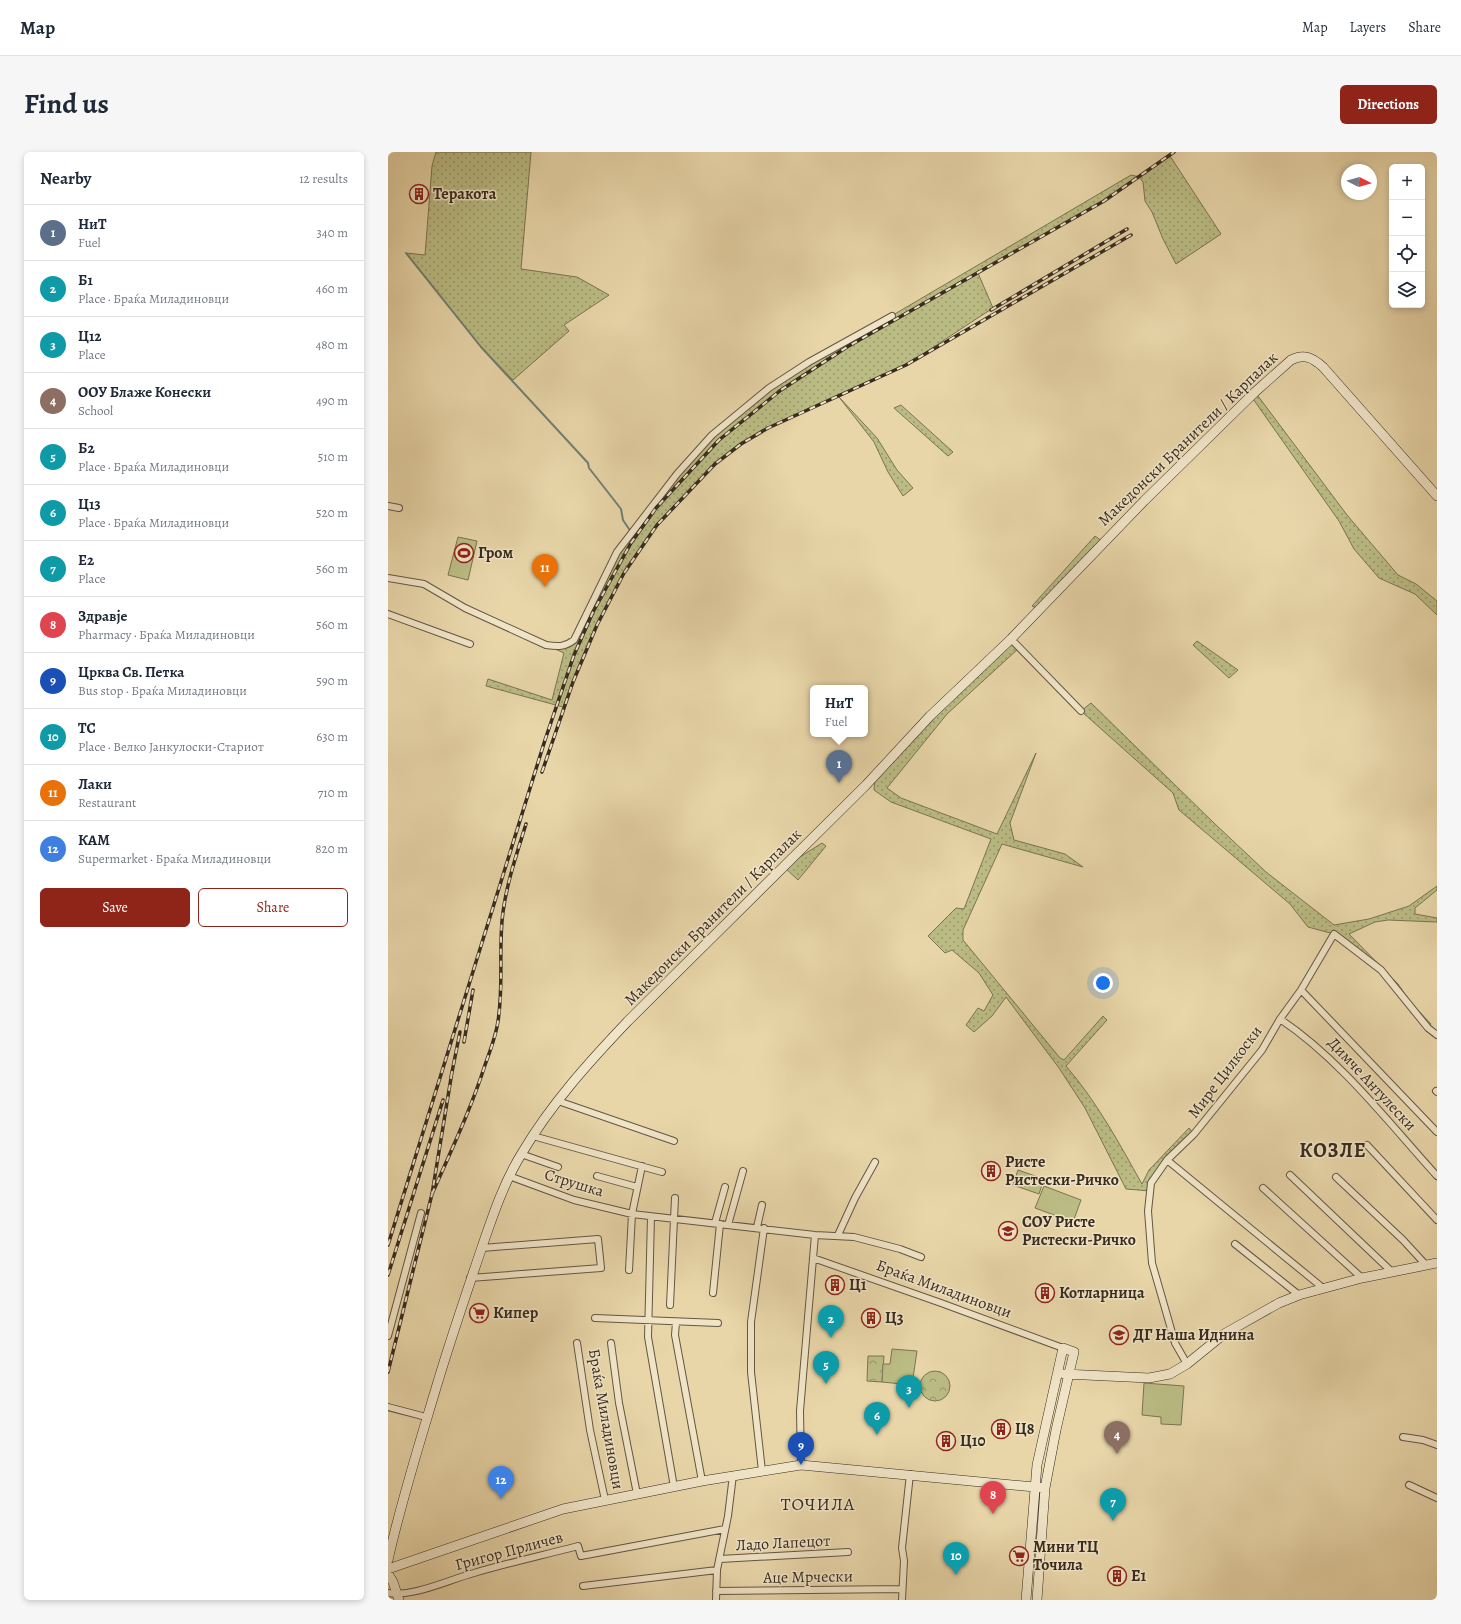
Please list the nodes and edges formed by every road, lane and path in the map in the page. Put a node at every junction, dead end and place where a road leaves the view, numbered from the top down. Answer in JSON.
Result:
{"nodes":[{"id":1,"x":892,"y":316,"type":"dead end"},
{"id":2,"x":1437,"y":496,"type":"edge"},
{"id":3,"x":388,"y":506,"type":"edge"},
{"id":4,"x":399,"y":508,"type":"dead end"},
{"id":5,"x":388,"y":578,"type":"edge"},
{"id":6,"x":388,"y":614,"type":"edge"},
{"id":7,"x":1011,"y":639,"type":"junction"},
{"id":8,"x":470,"y":644,"type":"dead end"},
{"id":9,"x":1081,"y":711,"type":"dead end"},
{"id":10,"x":1301,"y":990,"type":"junction"},
{"id":11,"x":1280,"y":1019,"type":"junction"},
{"id":12,"x":1437,"y":1035,"type":"edge"},
{"id":13,"x":558,"y":1101,"type":"junction"},
{"id":14,"x":1437,"y":1132,"type":"edge"},
{"id":15,"x":532,"y":1136,"type":"junction"},
{"id":16,"x":674,"y":1141,"type":"dead end"},
{"id":17,"x":1367,"y":1145,"type":"dead end"},
{"id":18,"x":521,"y":1154,"type":"junction"},
{"id":19,"x":1167,"y":1160,"type":"junction"},
{"id":20,"x":875,"y":1162,"type":"dead end"},
{"id":21,"x":642,"y":1166,"type":"junction"},
{"id":22,"x":558,"y":1167,"type":"dead end"},
{"id":23,"x":743,"y":1171,"type":"dead end"},
{"id":24,"x":662,"y":1172,"type":"dead end"},
{"id":25,"x":1290,"y":1174,"type":"dead end"},
{"id":26,"x":509,"y":1176,"type":"junction"},
{"id":27,"x":597,"y":1176,"type":"dead end"},
{"id":28,"x":1437,"y":1176,"type":"edge"},
{"id":29,"x":1336,"y":1177,"type":"dead end"},
{"id":30,"x":637,"y":1187,"type":"junction"},
{"id":31,"x":725,"y":1187,"type":"dead end"},
{"id":32,"x":1263,"y":1188,"type":"dead end"},
{"id":33,"x":675,"y":1198,"type":"dead end"},
{"id":34,"x":762,"y":1205,"type":"dead end"},
{"id":35,"x":421,"y":1213,"type":"dead end"},
{"id":36,"x":632,"y":1214,"type":"junction"},
{"id":37,"x":651,"y":1217,"type":"junction"},
{"id":38,"x":673,"y":1219,"type":"junction"},
{"id":39,"x":1437,"y":1220,"type":"edge"},
{"id":40,"x":717,"y":1224,"type":"junction"},
{"id":41,"x":728,"y":1225,"type":"junction"},
{"id":42,"x":761,"y":1227,"type":"junction"},
{"id":43,"x":815,"y":1235,"type":"junction"},
{"id":44,"x":838,"y":1236,"type":"junction"},
{"id":45,"x":1235,"y":1244,"type":"dead end"},
{"id":46,"x":482,"y":1248,"type":"junction"},
{"id":47,"x":813,"y":1258,"type":"junction"},
{"id":48,"x":921,"y":1258,"type":"dead end"},
{"id":49,"x":1437,"y":1263,"type":"edge"},
{"id":50,"x":1426,"y":1265,"type":"junction"},
{"id":51,"x":629,"y":1270,"type":"dead end"},
{"id":52,"x":1392,"y":1272,"type":"junction"},
{"id":53,"x":470,"y":1278,"type":"junction"},
{"id":54,"x":1362,"y":1278,"type":"junction"},
{"id":55,"x":1323,"y":1288,"type":"junction"},
{"id":56,"x":713,"y":1293,"type":"dead end"},
{"id":57,"x":1299,"y":1295,"type":"junction"},
{"id":58,"x":670,"y":1305,"type":"dead end"},
{"id":59,"x":595,"y":1318,"type":"dead end"},
{"id":60,"x":649,"y":1320,"type":"junction"},
{"id":61,"x":676,"y":1322,"type":"junction"},
{"id":62,"x":718,"y":1323,"type":"dead end"},
{"id":63,"x":388,"y":1336,"type":"edge"},
{"id":64,"x":577,"y":1343,"type":"dead end"},
{"id":65,"x":611,"y":1343,"type":"dead end"},
{"id":66,"x":1063,"y":1348,"type":"junction"},
{"id":67,"x":1187,"y":1364,"type":"junction"},
{"id":68,"x":1057,"y":1373,"type":"junction"},
{"id":69,"x":1069,"y":1375,"type":"junction"},
{"id":70,"x":388,"y":1407,"type":"edge"},
{"id":71,"x":426,"y":1417,"type":"junction"},
{"id":72,"x":1403,"y":1438,"type":"dead end"},
{"id":73,"x":1437,"y":1445,"type":"edge"},
{"id":74,"x":801,"y":1465,"type":"junction"},
{"id":75,"x":762,"y":1471,"type":"junction"},
{"id":76,"x":910,"y":1474,"type":"junction"},
{"id":77,"x":733,"y":1475,"type":"junction"},
{"id":78,"x":702,"y":1481,"type":"junction"},
{"id":79,"x":1035,"y":1486,"type":"junction"},
{"id":80,"x":1410,"y":1486,"type":"dead end"},
{"id":81,"x":674,"y":1487,"type":"junction"},
{"id":82,"x":1045,"y":1488,"type":"junction"},
{"id":83,"x":637,"y":1494,"type":"junction"},
{"id":84,"x":1437,"y":1498,"type":"edge"},
{"id":85,"x":605,"y":1500,"type":"junction"},
{"id":86,"x":725,"y":1529,"type":"junction"},
{"id":87,"x":848,"y":1552,"type":"dead end"},
{"id":88,"x":720,"y":1558,"type":"junction"},
{"id":89,"x":388,"y":1560,"type":"edge"},
{"id":90,"x":388,"y":1569,"type":"edge"},
{"id":91,"x":717,"y":1570,"type":"junction"},
{"id":92,"x":388,"y":1574,"type":"edge"},
{"id":93,"x":583,"y":1586,"type":"dead end"},
{"id":94,"x":901,"y":1589,"type":"junction"},
{"id":95,"x":716,"y":1591,"type":"junction"},
{"id":96,"x":388,"y":1593,"type":"edge"},
{"id":97,"x":399,"y":1598,"type":"edge"},
{"id":98,"x":716,"y":1600,"type":"edge"},
{"id":99,"x":902,"y":1600,"type":"edge"},
{"id":100,"x":1026,"y":1600,"type":"edge"},
{"id":101,"x":1037,"y":1600,"type":"edge"}],
"edges":[{"from":1,"to":5,"type":"street"},
{"from":2,"to":7,"type":"main road","name":"Македонски Бранители / Карпалак"},
{"from":3,"to":4,"type":"street"},
{"from":6,"to":8,"type":"street"},
{"from":7,"to":9,"type":"street"},
{"from":7,"to":13,"type":"main road","name":"Македонски Бранители / Карпалак"},
{"from":10,"to":11,"type":"street","name":"Мире Цилкоски"},
{"from":10,"to":12,"type":"street","name":"Мире Цилкоски"},
{"from":10,"to":14,"type":"street","name":"Димче Антулески"},
{"from":11,"to":19,"type":"street","name":"Мире Цилкоски"},
{"from":11,"to":28,"type":"street","name":"Димче Антулески"},
{"from":13,"to":15,"type":"main road","name":"Македонски Бранители / Карпалак"},
{"from":13,"to":16,"type":"street"},
{"from":15,"to":18,"type":"main road","name":"Македонски Бранители / Карпалак"},
{"from":15,"to":21,"type":"street","name":"Струшка"},
{"from":17,"to":39,"type":"street"},
{"from":18,"to":22,"type":"street","name":"Струшка"},
{"from":18,"to":26,"type":"main road","name":"Македонски Бранители / Карпалак"},
{"from":19,"to":55,"type":"street"},
{"from":19,"to":67,"type":"street","name":"Мире Цилкоски"},
{"from":20,"to":44,"type":"street"},
{"from":21,"to":24,"type":"street","name":"Струшка"},
{"from":21,"to":30,"type":"street"},
{"from":23,"to":41,"type":"street"},
{"from":25,"to":52,"type":"street"},
{"from":26,"to":36,"type":"street","name":"Струшка"},
{"from":26,"to":46,"type":"main road","name":"Македонски Бранители / Карпалак"},
{"from":27,"to":30,"type":"street","name":"Струшка"},
{"from":29,"to":50,"type":"street"},
{"from":30,"to":36,"type":"street"},
{"from":31,"to":40,"type":"street"},
{"from":32,"to":54,"type":"street"},
{"from":33,"to":38,"type":"street"},
{"from":34,"to":42,"type":"street"},
{"from":35,"to":63,"type":"street"},
{"from":36,"to":37,"type":"street","name":"Струшка"},
{"from":36,"to":51,"type":"street"},
{"from":37,"to":38,"type":"street","name":"Струшка"},
{"from":37,"to":60,"type":"street"},
{"from":38,"to":40,"type":"street","name":"Струшка"},
{"from":38,"to":58,"type":"street"},
{"from":40,"to":41,"type":"street","name":"Струшка"},
{"from":40,"to":56,"type":"street"},
{"from":41,"to":42,"type":"street","name":"Струшка"},
{"from":42,"to":43,"type":"street","name":"Струшка"},
{"from":42,"to":75,"type":"street"},
{"from":43,"to":44,"type":"street","name":"Струшка"},
{"from":43,"to":47,"type":"street"},
{"from":44,"to":48,"type":"street","name":"Струшка"},
{"from":45,"to":57,"type":"street"},
{"from":46,"to":53,"type":"main road","name":"Македонски Бранители / Карпалак"},
{"from":46,"to":53,"type":"street"},
{"from":47,"to":66,"type":"street","name":"Браќа Миладиновци"},
{"from":47,"to":74,"type":"street"},
{"from":49,"to":50,"type":"main road"},
{"from":50,"to":52,"type":"main road"},
{"from":52,"to":54,"type":"main road"},
{"from":53,"to":71,"type":"main road","name":"Македонски Бранители / Карпалак"},
{"from":54,"to":55,"type":"main road"},
{"from":55,"to":57,"type":"main road"},
{"from":57,"to":67,"type":"main road"},
{"from":59,"to":60,"type":"street"},
{"from":60,"to":61,"type":"street"},
{"from":60,"to":81,"type":"street"},
{"from":61,"to":62,"type":"street"},
{"from":61,"to":78,"type":"street"},
{"from":64,"to":85,"type":"street","name":"Браќа Миладиновци"},
{"from":65,"to":83,"type":"street","name":"Браќа Миладиновци"},
{"from":66,"to":68,"type":"main road"},
{"from":66,"to":69,"type":"main road"},
{"from":67,"to":69,"type":"main road"},
{"from":68,"to":69,"type":"main road"},
{"from":68,"to":79,"type":"main road"},
{"from":69,"to":82,"type":"main road"},
{"from":70,"to":71,"type":"street"},
{"from":71,"to":89,"type":"main road","name":"Македонски Бранители / Карпалак"},
{"from":72,"to":73,"type":"street"},
{"from":74,"to":75,"type":"main road","name":"Браќа Миладиновци"},
{"from":74,"to":76,"type":"main road","name":"Браќа Миладиновци"},
{"from":75,"to":77,"type":"main road","name":"Браќа Миладиновци"},
{"from":76,"to":79,"type":"main road","name":"Браќа Миладиновци"},
{"from":76,"to":94,"type":"street"},
{"from":77,"to":78,"type":"main road","name":"Браќа Миладиновци"},
{"from":77,"to":86,"type":"street"},
{"from":78,"to":81,"type":"main road","name":"Браќа Миладиновци"},
{"from":79,"to":82,"type":"main road","name":"Браќа Миладиновци"},
{"from":79,"to":100,"type":"main road"},
{"from":80,"to":84,"type":"street"},
{"from":81,"to":83,"type":"main road","name":"Браќа Миладиновци"},
{"from":82,"to":101,"type":"main road"},
{"from":83,"to":85,"type":"main road","name":"Браќа Миладиновци"},
{"from":85,"to":90,"type":"main road","name":"Браќа Миладиновци"},
{"from":86,"to":88,"type":"street"},
{"from":86,"to":97,"type":"street","name":"Григор Прличев"},
{"from":87,"to":88,"type":"street","name":"Ладо Лапецот"},
{"from":88,"to":91,"type":"street"},
{"from":91,"to":93,"type":"street"},
{"from":91,"to":95,"type":"street"},
{"from":92,"to":97,"type":"main road"},
{"from":94,"to":95,"type":"street","name":"Аце Мрчески"},
{"from":94,"to":99,"type":"street"},
{"from":95,"to":98,"type":"street"},
{"from":96,"to":97,"type":"street","name":"Григор Прличев"}]}
